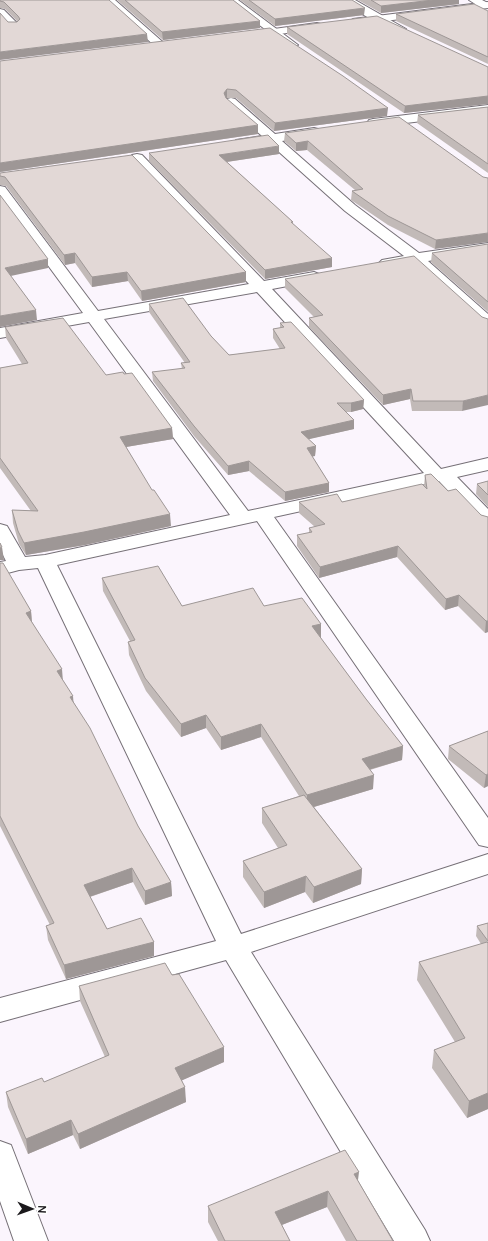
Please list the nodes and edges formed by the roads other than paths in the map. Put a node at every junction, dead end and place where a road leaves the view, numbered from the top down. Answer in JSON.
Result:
{"nodes":[{"id":1,"x":109,"y":0,"type":"edge"},
{"id":2,"x":231,"y":0,"type":"edge"},
{"id":3,"x":348,"y":0,"type":"edge"},
{"id":4,"x":474,"y":0,"type":"edge"},
{"id":5,"x":486,"y":5,"type":"edge"},
{"id":6,"x":0,"y":12,"type":"edge"},
{"id":7,"x":378,"y":18,"type":"junction"},
{"id":8,"x":341,"y":23,"type":"edge"},
{"id":9,"x":326,"y":25,"type":"edge"},
{"id":10,"x":14,"y":26,"type":"edge"},
{"id":11,"x":274,"y":32,"type":"junction"},
{"id":12,"x":414,"y":35,"type":"edge"},
{"id":13,"x":236,"y":37,"type":"edge"},
{"id":14,"x":145,"y":48,"type":"edge"},
{"id":15,"x":305,"y":53,"type":"edge"},
{"id":16,"x":231,"y":102,"type":"edge"},
{"id":17,"x":488,"y":109,"type":"edge"},
{"id":18,"x":389,"y":110,"type":"dead end"},
{"id":19,"x":401,"y":119,"type":"junction"},
{"id":20,"x":363,"y":124,"type":"edge"},
{"id":21,"x":414,"y":128,"type":"edge"},
{"id":22,"x":324,"y":130,"type":"edge"},
{"id":23,"x":271,"y":138,"type":"junction"},
{"id":24,"x":231,"y":144,"type":"edge"},
{"id":25,"x":137,"y":158,"type":"edge"},
{"id":26,"x":0,"y":190,"type":"edge"},
{"id":27,"x":488,"y":247,"type":"edge"},
{"id":28,"x":416,"y":258,"type":"junction"},
{"id":29,"x":370,"y":266,"type":"edge"},
{"id":30,"x":331,"y":274,"type":"edge"},
{"id":31,"x":261,"y":286,"type":"junction"},
{"id":32,"x":94,"y":317,"type":"junction"},
{"id":33,"x":488,"y":323,"type":"edge"},
{"id":34,"x":0,"y":333,"type":"edge"},
{"id":35,"x":488,"y":464,"type":"edge"},
{"id":36,"x":440,"y":476,"type":"junction"},
{"id":37,"x":253,"y":516,"type":"junction"},
{"id":38,"x":488,"y":520,"type":"edge"},
{"id":39,"x":0,"y":530,"type":"edge"},
{"id":40,"x":45,"y":561,"type":"junction"},
{"id":41,"x":9,"y":566,"type":"edge"},
{"id":42,"x":488,"y":838,"type":"edge"},
{"id":43,"x":488,"y":864,"type":"edge"},
{"id":44,"x":233,"y":947,"type":"junction"},
{"id":45,"x":0,"y":1010,"type":"edge"},
{"id":46,"x":0,"y":1155,"type":"edge"},
{"id":47,"x":31,"y":1241,"type":"edge"},
{"id":48,"x":413,"y":1241,"type":"edge"}],
"edges":[{"from":1,"to":14,"type":"street"},
{"from":2,"to":11,"type":"street"},
{"from":3,"to":7,"type":"street"},
{"from":4,"to":5,"type":"street"},
{"from":5,"to":7,"type":"street"},
{"from":6,"to":10,"type":"street"},
{"from":7,"to":8,"type":"street"},
{"from":7,"to":12,"type":"street"},
{"from":9,"to":11,"type":"street"},
{"from":11,"to":13,"type":"street"},
{"from":11,"to":15,"type":"street"},
{"from":16,"to":23,"type":"street"},
{"from":17,"to":19,"type":"street"},
{"from":18,"to":19,"type":"street"},
{"from":19,"to":20,"type":"street"},
{"from":19,"to":21,"type":"street"},
{"from":22,"to":23,"type":"street"},
{"from":23,"to":24,"type":"street"},
{"from":23,"to":28,"type":"street"},
{"from":25,"to":31,"type":"street"},
{"from":26,"to":32,"type":"street"},
{"from":27,"to":28,"type":"street"},
{"from":28,"to":29,"type":"street"},
{"from":28,"to":33,"type":"street"},
{"from":30,"to":31,"type":"street"},
{"from":31,"to":32,"type":"street"},
{"from":31,"to":36,"type":"street"},
{"from":32,"to":34,"type":"street"},
{"from":32,"to":37,"type":"street"},
{"from":35,"to":36,"type":"street"},
{"from":36,"to":37,"type":"street"},
{"from":36,"to":38,"type":"street"},
{"from":37,"to":40,"type":"street"},
{"from":37,"to":42,"type":"street"},
{"from":39,"to":41,"type":"street"},
{"from":40,"to":41,"type":"street"},
{"from":40,"to":44,"type":"street"},
{"from":43,"to":44,"type":"street"},
{"from":44,"to":45,"type":"street"},
{"from":44,"to":48,"type":"street"},
{"from":46,"to":47,"type":"street"}]}
